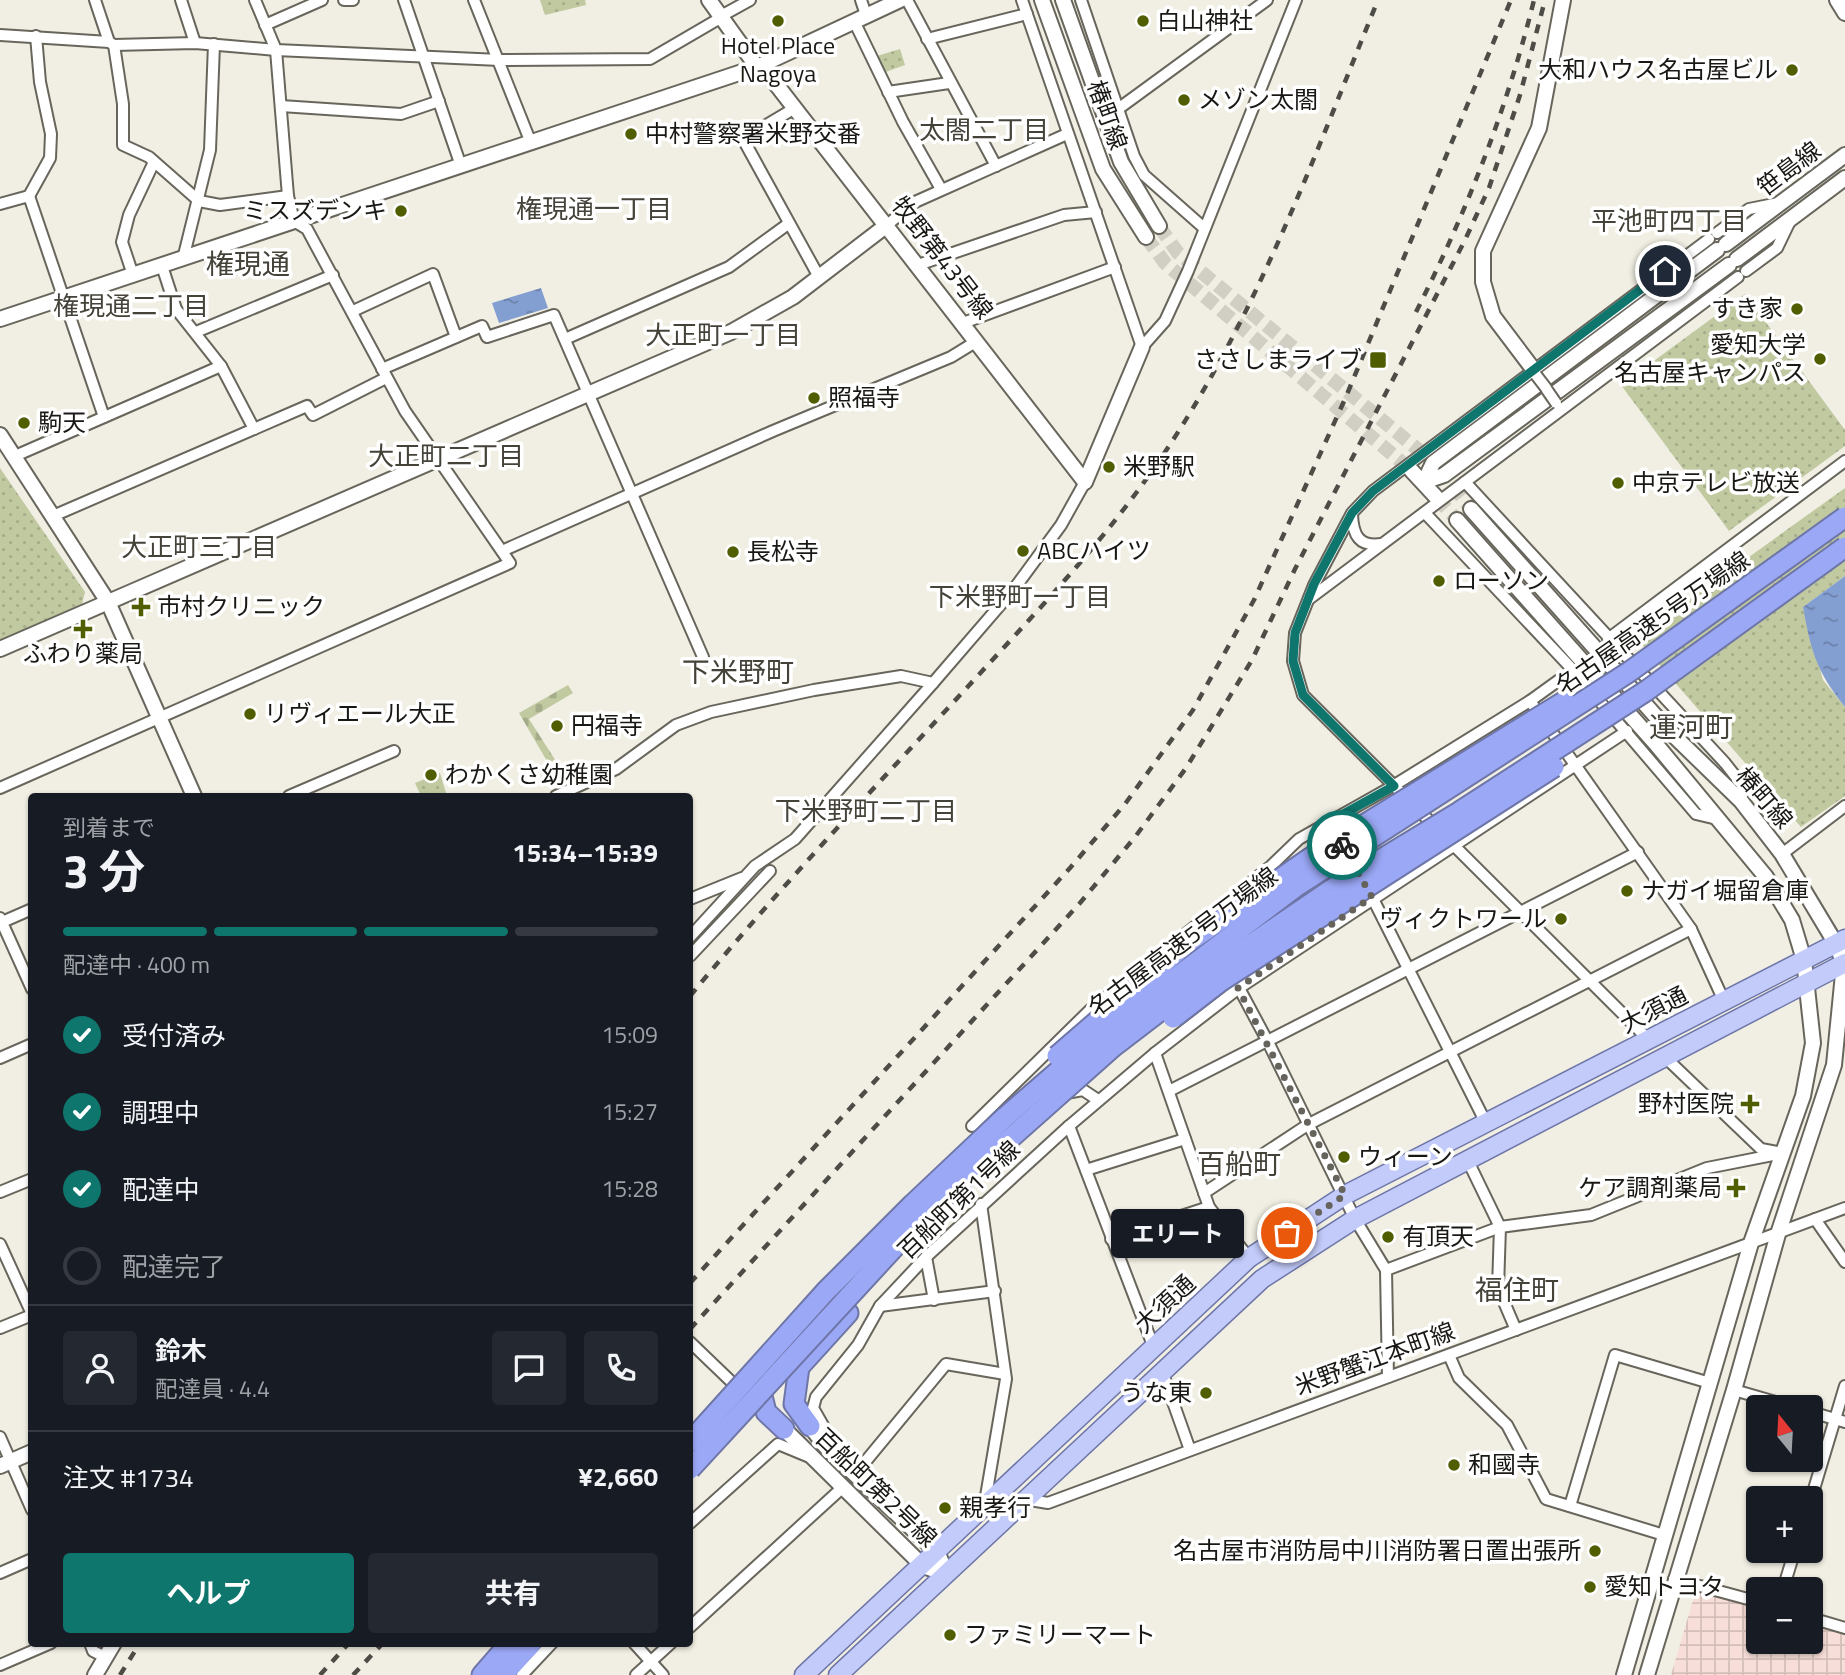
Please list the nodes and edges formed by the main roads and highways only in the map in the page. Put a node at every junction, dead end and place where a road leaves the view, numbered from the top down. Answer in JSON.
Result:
{"nodes":[{"id":1,"x":1845,"y":517,"type":"edge"},
{"id":2,"x":1845,"y":547,"type":"edge"},
{"id":3,"x":1629,"y":672,"type":"junction"},
{"id":4,"x":1646,"y":691,"type":"junction"},
{"id":5,"x":1841,"y":942,"type":"edge"},
{"id":6,"x":1844,"y":964,"type":"edge"},
{"id":7,"x":812,"y":1417,"type":"road end"},
{"id":8,"x":785,"y":1429,"type":"road end"},
{"id":9,"x":693,"y":1439,"type":"edge"},
{"id":10,"x":693,"y":1466,"type":"edge"},
{"id":11,"x":506,"y":1647,"type":"edge"},
{"id":12,"x":528,"y":1647,"type":"edge"},
{"id":13,"x":482,"y":1675,"type":"edge"},
{"id":14,"x":503,"y":1675,"type":"edge"},
{"id":15,"x":804,"y":1675,"type":"edge"},
{"id":16,"x":838,"y":1675,"type":"edge"}],
"edges":[{"from":1,"to":3,"type":"highway","name":"名古屋高速5号万場線","bridge":true},
{"from":2,"to":4,"type":"highway","name":"名古屋高速5号万場線","bridge":true},
{"from":3,"to":8,"type":"highway","bridge":true},
{"from":3,"to":9,"type":"highway","name":"名古屋高速5号万場線","bridge":true},
{"from":4,"to":7,"type":"highway","bridge":true},
{"from":4,"to":10,"type":"highway","name":"名古屋高速5号万場線","bridge":true},
{"from":5,"to":15,"type":"main road","name":"大須通"},
{"from":6,"to":16,"type":"main road","name":"大須通"},
{"from":11,"to":13,"type":"highway"},
{"from":12,"to":14,"type":"highway"}]}
